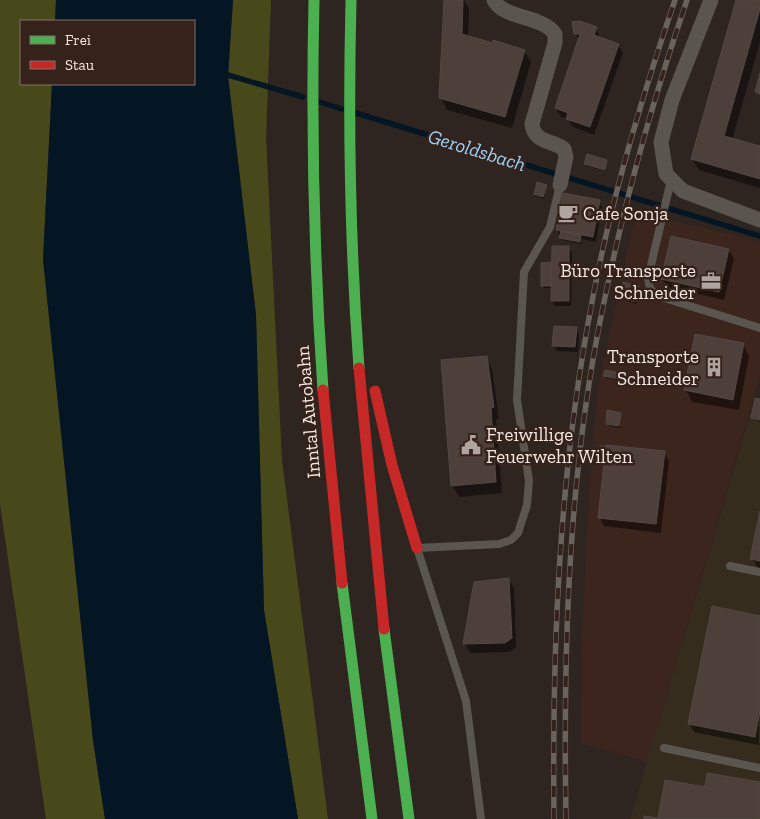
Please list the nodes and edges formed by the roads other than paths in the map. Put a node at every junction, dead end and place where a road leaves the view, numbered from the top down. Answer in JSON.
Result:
{"nodes":[{"id":1,"x":314,"y":0,"type":"edge"},
{"id":2,"x":351,"y":0,"type":"edge"},
{"id":3,"x":494,"y":0,"type":"edge"},
{"id":4,"x":711,"y":0,"type":"edge"},
{"id":5,"x":671,"y":180,"type":"junction"},
{"id":6,"x":560,"y":185,"type":"joint"},
{"id":7,"x":760,"y":220,"type":"edge"},
{"id":8,"x":760,"y":328,"type":"edge"},
{"id":9,"x":357,"y":346,"type":"junction"},
{"id":10,"x":417,"y":548,"type":"junction"},
{"id":11,"x":730,"y":566,"type":"dead end"},
{"id":12,"x":760,"y":572,"type":"edge"},
{"id":13,"x":664,"y":748,"type":"dead end"},
{"id":14,"x":760,"y":768,"type":"edge"},
{"id":15,"x":372,"y":819,"type":"edge"},
{"id":16,"x":409,"y":819,"type":"edge"},
{"id":17,"x":481,"y":819,"type":"edge"}],
"edges":[{"from":1,"to":15,"type":"highway","name":"Inntal Autobahn"},
{"from":2,"to":9,"type":"highway"},
{"from":3,"to":6,"type":"street"},
{"from":4,"to":5,"type":"street"},
{"from":5,"to":7,"type":"street"},
{"from":5,"to":8,"type":"lane"},
{"from":6,"to":10,"type":"lane"},
{"from":9,"to":10,"type":"highway"},
{"from":9,"to":16,"type":"highway"},
{"from":10,"to":17,"type":"lane"},
{"from":11,"to":12,"type":"lane"},
{"from":13,"to":14,"type":"lane"}]}
